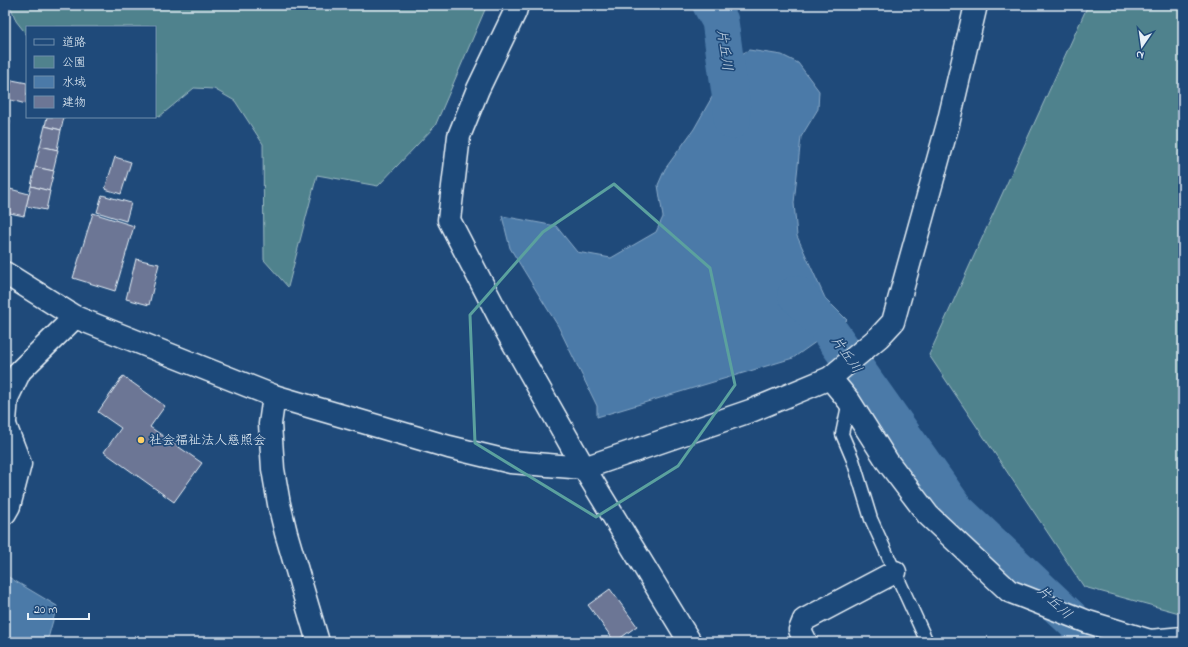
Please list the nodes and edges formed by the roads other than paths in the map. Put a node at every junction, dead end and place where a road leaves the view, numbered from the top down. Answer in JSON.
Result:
{"nodes":[{"id":1,"x":517,"y":5,"type":"edge"},
{"id":2,"x":976,"y":5,"type":"edge"},
{"id":3,"x":5,"y":273,"type":"edge"},
{"id":4,"x":75,"y":317,"type":"junction"},
{"id":5,"x":830,"y":378,"type":"junction"},
{"id":6,"x":274,"y":396,"type":"junction"},
{"id":7,"x":849,"y":401,"type":"junction"},
{"id":8,"x":5,"y":421,"type":"edge"},
{"id":9,"x":5,"y":425,"type":"edge"},
{"id":10,"x":584,"y":468,"type":"junction"},
{"id":11,"x":5,"y":513,"type":"edge"},
{"id":12,"x":895,"y":572,"type":"junction"},
{"id":13,"x":1183,"y":638,"type":"edge"},
{"id":14,"x":318,"y":642,"type":"edge"},
{"id":15,"x":690,"y":642,"type":"edge"},
{"id":16,"x":806,"y":642,"type":"edge"},
{"id":17,"x":927,"y":642,"type":"edge"}],
"edges":[{"from":1,"to":10,"type":"street"},
{"from":2,"to":5,"type":"street"},
{"from":3,"to":4,"type":"street"},
{"from":4,"to":6,"type":"street"},
{"from":4,"to":8,"type":"street"},
{"from":5,"to":7,"type":"street"},
{"from":5,"to":10,"type":"street"},
{"from":6,"to":10,"type":"street"},
{"from":6,"to":14,"type":"street"},
{"from":7,"to":12,"type":"lane"},
{"from":7,"to":13,"type":"street"},
{"from":9,"to":11,"type":"street"},
{"from":10,"to":15,"type":"street"},
{"from":12,"to":16,"type":"street"},
{"from":12,"to":17,"type":"lane"}]}
